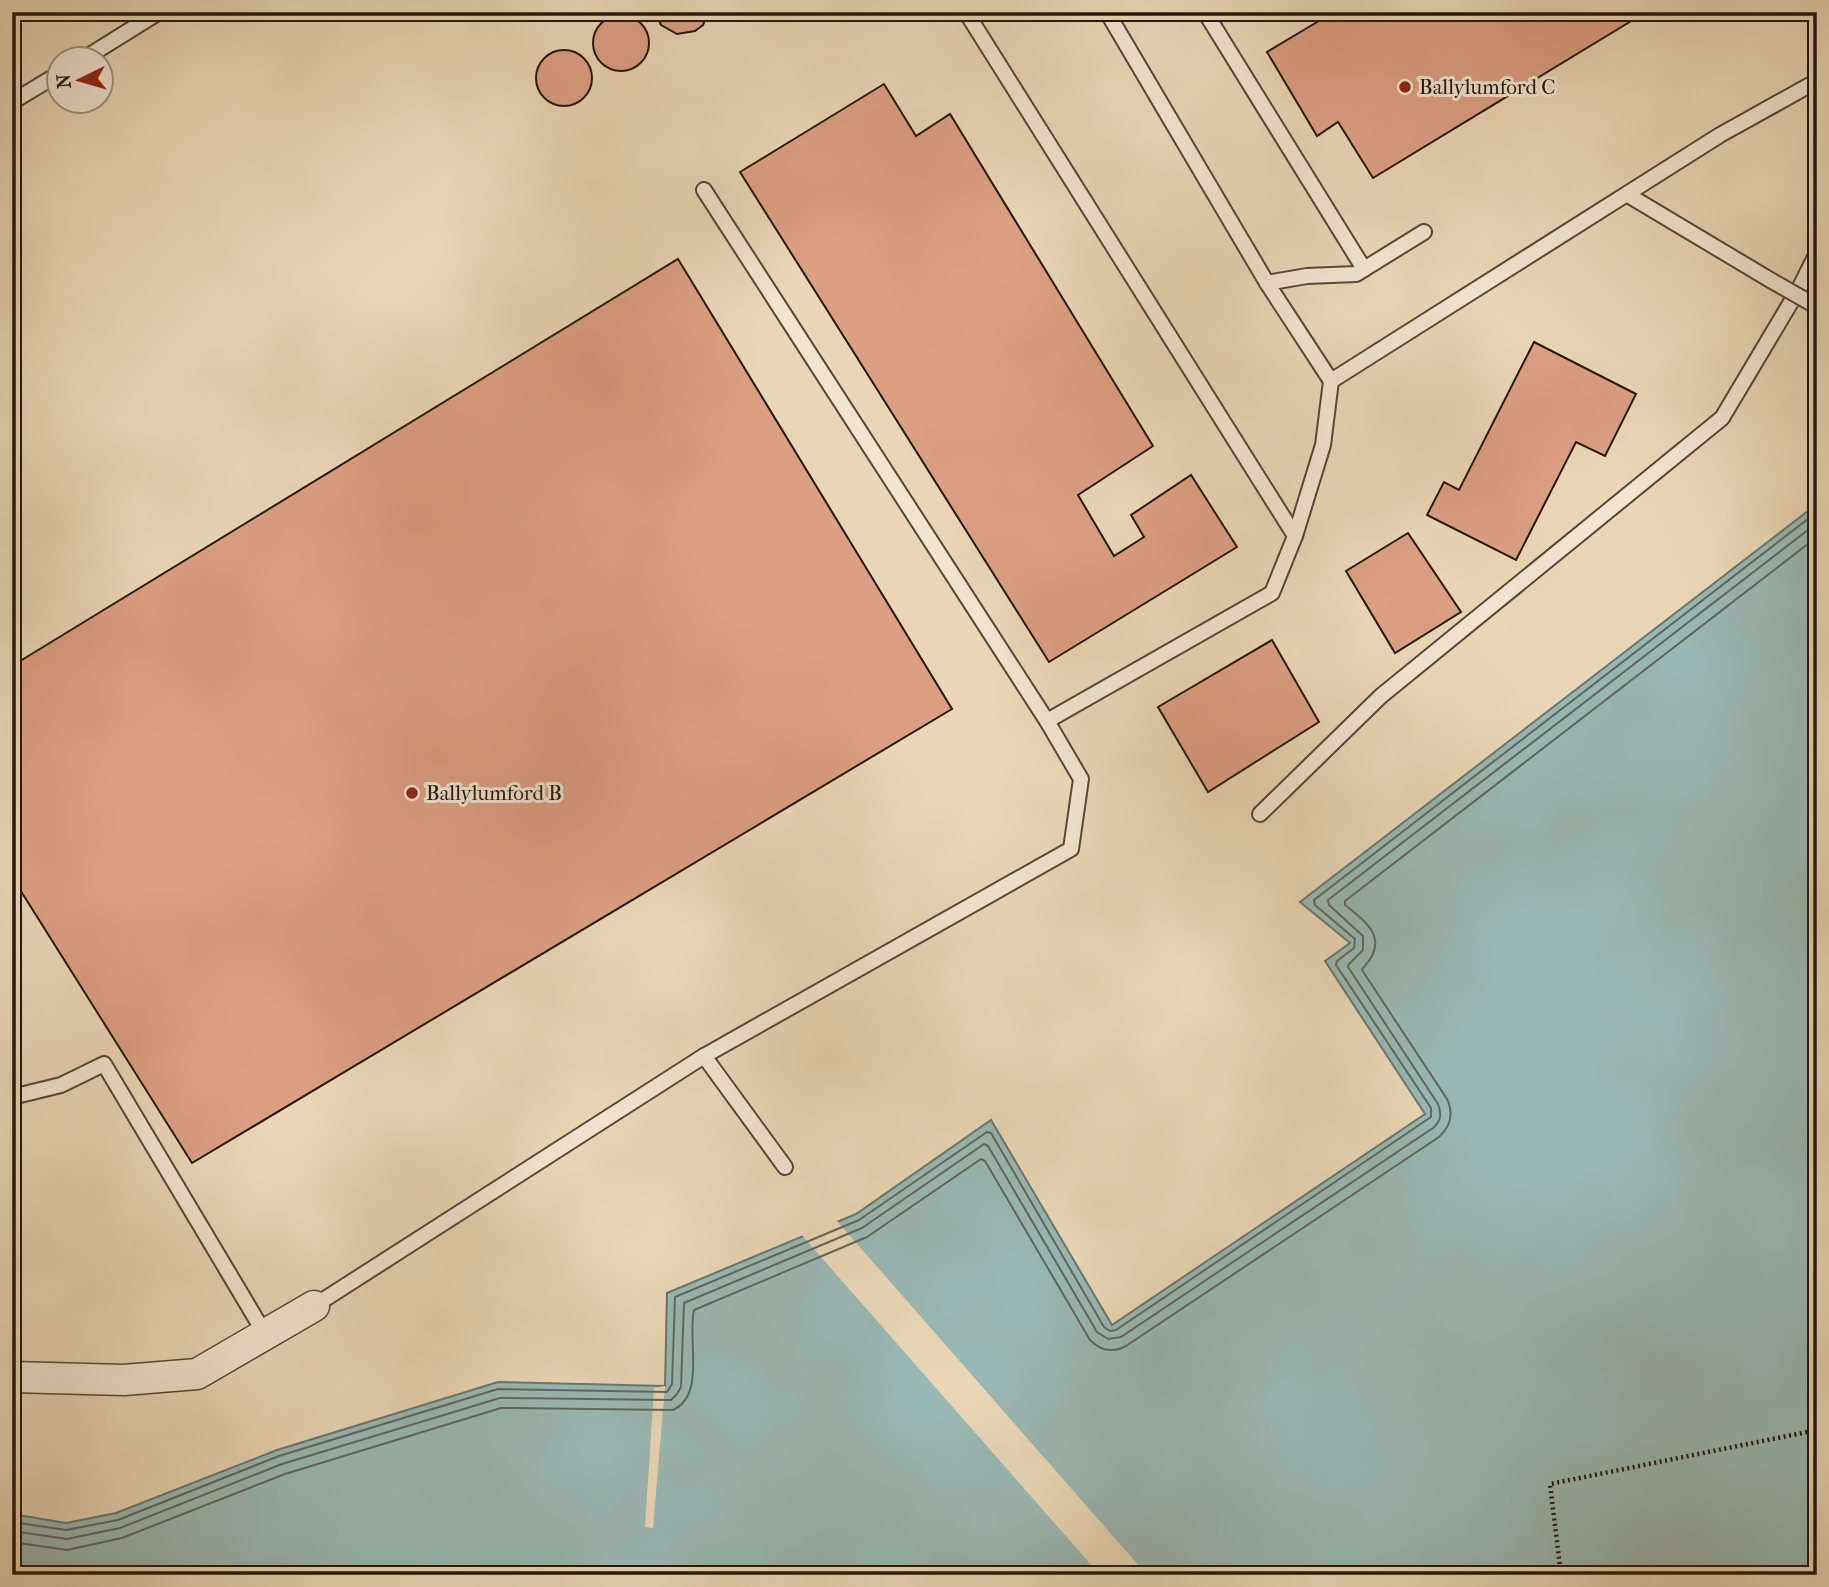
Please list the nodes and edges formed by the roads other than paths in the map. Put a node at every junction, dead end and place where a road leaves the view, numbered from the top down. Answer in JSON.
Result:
{"nodes":[{"id":1,"x":159,"y":12,"type":"edge"},
{"id":2,"x":967,"y":12,"type":"edge"},
{"id":3,"x":1107,"y":12,"type":"edge"},
{"id":4,"x":1205,"y":12,"type":"edge"},
{"id":5,"x":104,"y":46,"type":"edge"},
{"id":6,"x":46,"y":81,"type":"edge"},
{"id":7,"x":1817,"y":81,"type":"edge"},
{"id":8,"x":12,"y":102,"type":"edge"},
{"id":9,"x":704,"y":190,"type":"dead end"},
{"id":10,"x":1628,"y":195,"type":"junction"},
{"id":11,"x":1424,"y":232,"type":"dead end"},
{"id":12,"x":1817,"y":253,"type":"edge"},
{"id":13,"x":1364,"y":269,"type":"junction"},
{"id":14,"x":1267,"y":283,"type":"junction"},
{"id":15,"x":1816,"y":306,"type":"edge"},
{"id":16,"x":1331,"y":382,"type":"junction"},
{"id":17,"x":1295,"y":536,"type":"junction"},
{"id":18,"x":1047,"y":720,"type":"junction"},
{"id":19,"x":1260,"y":814,"type":"dead end"},
{"id":20,"x":704,"y":1056,"type":"junction"},
{"id":21,"x":12,"y":1097,"type":"edge"},
{"id":22,"x":785,"y":1167,"type":"dead end"},
{"id":23,"x":314,"y":1306,"type":"joint"},
{"id":24,"x":265,"y":1334,"type":"junction"},
{"id":25,"x":12,"y":1377,"type":"edge"}],
"edges":[{"from":1,"to":5,"type":"lane"},
{"from":2,"to":17,"type":"lane"},
{"from":3,"to":14,"type":"lane"},
{"from":4,"to":13,"type":"lane"},
{"from":6,"to":8,"type":"lane"},
{"from":7,"to":10,"type":"lane"},
{"from":9,"to":18,"type":"lane"},
{"from":10,"to":15,"type":"lane","bridge":true},
{"from":10,"to":16,"type":"lane"},
{"from":11,"to":13,"type":"lane"},
{"from":12,"to":19,"type":"lane"},
{"from":13,"to":14,"type":"lane"},
{"from":14,"to":16,"type":"lane"},
{"from":16,"to":17,"type":"lane"},
{"from":17,"to":18,"type":"lane"},
{"from":18,"to":20,"type":"lane"},
{"from":20,"to":22,"type":"lane"},
{"from":20,"to":23,"type":"lane"},
{"from":21,"to":24,"type":"lane"},
{"from":23,"to":24,"type":"street"},
{"from":24,"to":25,"type":"street"}]}
